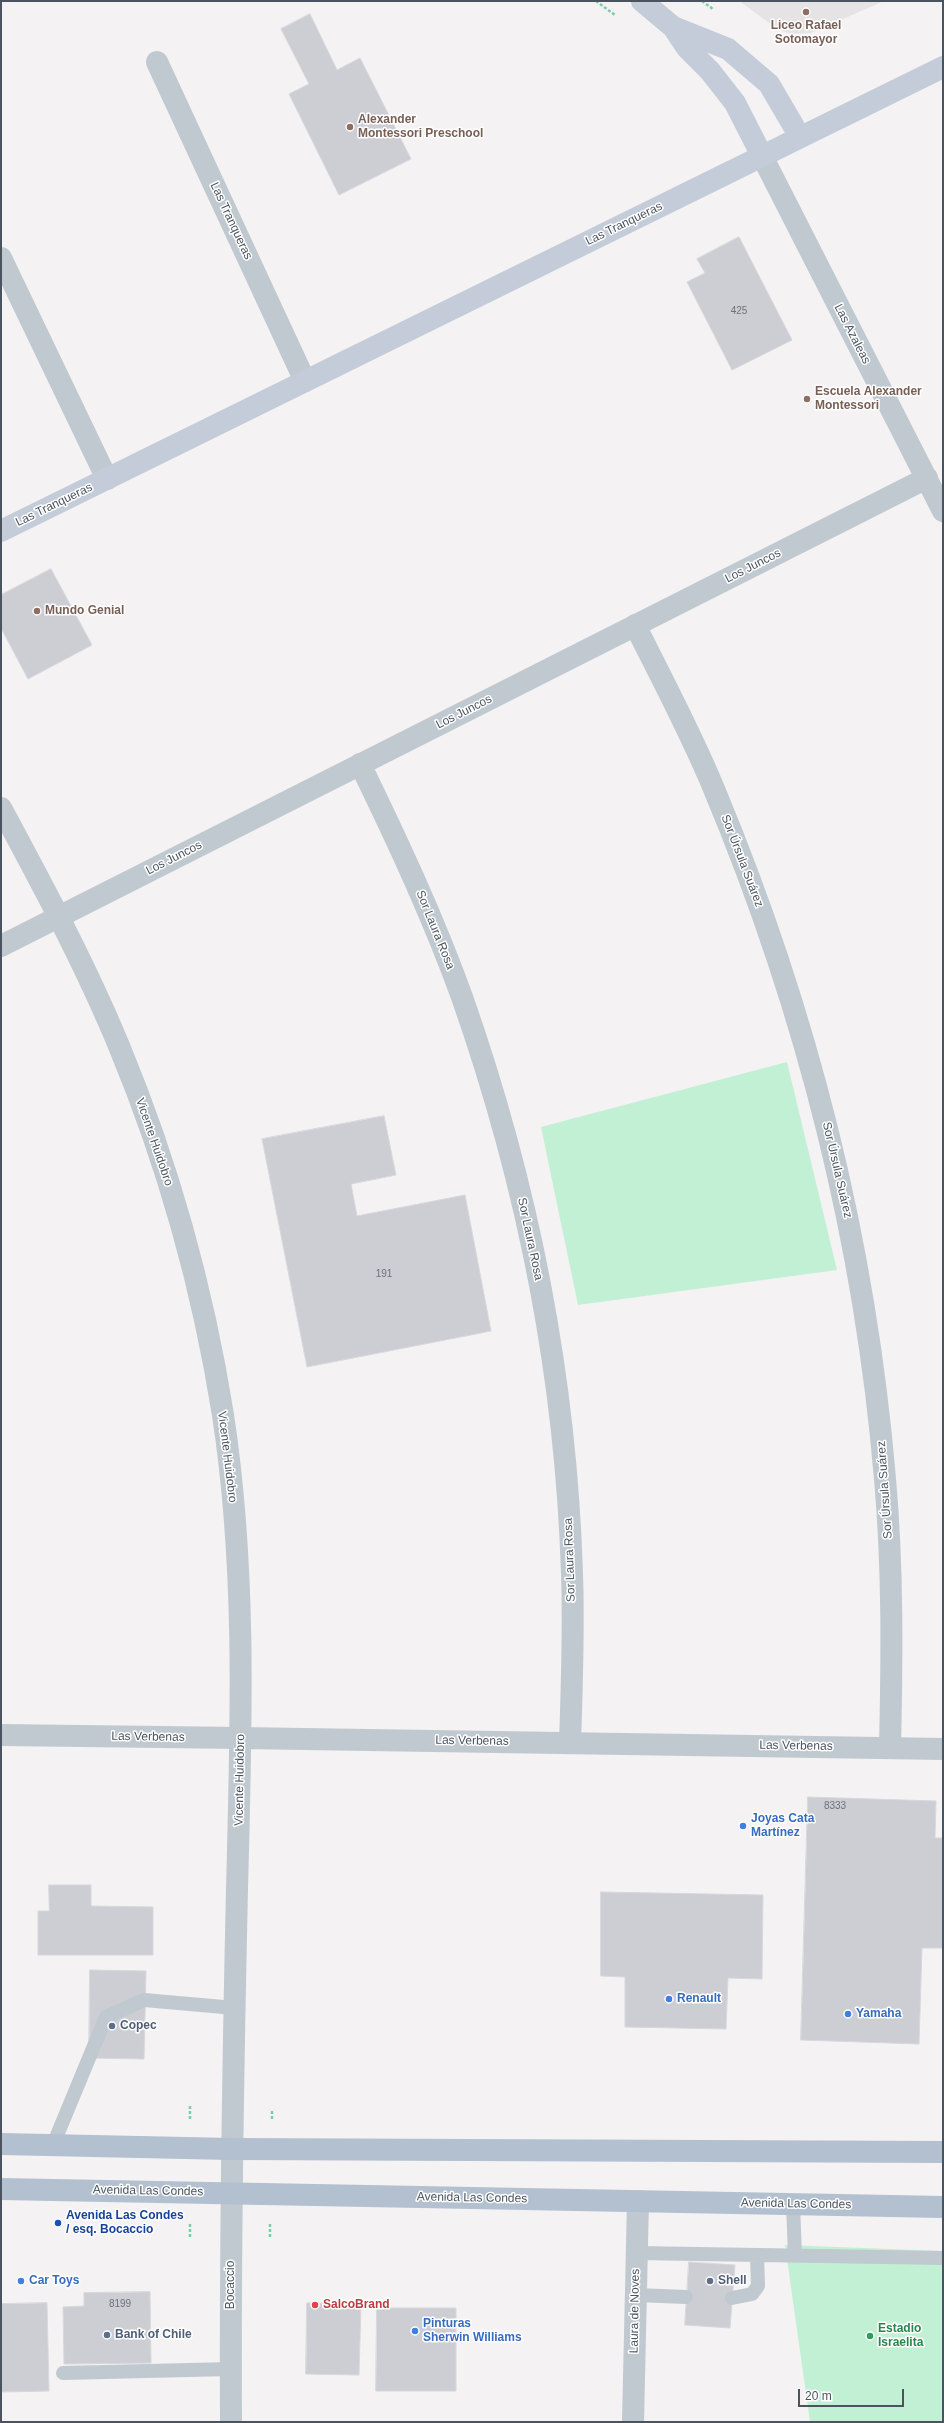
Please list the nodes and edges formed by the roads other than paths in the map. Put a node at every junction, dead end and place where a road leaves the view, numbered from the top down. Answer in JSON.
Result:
{"nodes":[{"id":1,"x":648,"y":3,"type":"edge"},
{"id":2,"x":673,"y":27,"type":"junction"},
{"id":3,"x":157,"y":62,"type":"dead end"},
{"id":4,"x":943,"y":67,"type":"edge"},
{"id":5,"x":800,"y":137,"type":"junction"},
{"id":6,"x":762,"y":156,"type":"junction"},
{"id":7,"x":1,"y":258,"type":"edge"},
{"id":8,"x":306,"y":380,"type":"junction"},
{"id":9,"x":927,"y":478,"type":"junction"},
{"id":10,"x":107,"y":479,"type":"junction"},
{"id":11,"x":943,"y":511,"type":"edge"},
{"id":12,"x":1,"y":531,"type":"edge"},
{"id":13,"x":635,"y":625,"type":"junction"},
{"id":14,"x":360,"y":764,"type":"junction"},
{"id":15,"x":1,"y":808,"type":"edge"},
{"id":16,"x":59,"y":916,"type":"junction"},
{"id":17,"x":1,"y":946,"type":"edge"},
{"id":18,"x":1,"y":1735,"type":"edge"},
{"id":19,"x":241,"y":1738,"type":"junction"},
{"id":20,"x":570,"y":1742,"type":"junction"},
{"id":21,"x":890,"y":1748,"type":"junction"},
{"id":22,"x":943,"y":1749,"type":"edge"},
{"id":23,"x":235,"y":2008,"type":"junction"},
{"id":24,"x":1,"y":2144,"type":"edge"},
{"id":25,"x":54,"y":2145,"type":"junction"},
{"id":26,"x":231,"y":2149,"type":"junction"},
{"id":27,"x":943,"y":2152,"type":"edge"},
{"id":28,"x":1,"y":2189,"type":"edge"},
{"id":29,"x":232,"y":2193,"type":"junction"},
{"id":30,"x":638,"y":2201,"type":"junction"},
{"id":31,"x":793,"y":2204,"type":"junction"},
{"id":32,"x":943,"y":2207,"type":"edge"},
{"id":33,"x":636,"y":2253,"type":"junction"},
{"id":34,"x":757,"y":2256,"type":"junction"},
{"id":35,"x":795,"y":2256,"type":"junction"},
{"id":36,"x":943,"y":2258,"type":"edge"},
{"id":37,"x":636,"y":2295,"type":"junction"},
{"id":38,"x":686,"y":2297,"type":"dead end"},
{"id":39,"x":732,"y":2298,"type":"dead end"},
{"id":40,"x":231,"y":2369,"type":"junction"},
{"id":41,"x":62,"y":2373,"type":"dead end"},
{"id":42,"x":231,"y":2422,"type":"edge"},
{"id":43,"x":634,"y":2422,"type":"edge"}],
"edges":[{"from":1,"to":2,"type":"main road"},
{"from":2,"to":5,"type":"main road"},
{"from":2,"to":6,"type":"main road"},
{"from":3,"to":8,"type":"street","name":"Las Tranqueras"},
{"from":4,"to":5,"type":"main road","name":"Las Tranqueras"},
{"from":5,"to":6,"type":"main road","name":"Las Tranqueras"},
{"from":6,"to":8,"type":"main road","name":"Las Tranqueras"},
{"from":6,"to":9,"type":"street","name":"Las Azaleas"},
{"from":7,"to":10,"type":"street","name":"Las Tranqueras"},
{"from":8,"to":10,"type":"main road","name":"Las Tranqueras"},
{"from":9,"to":11,"type":"street","name":"Las Azaleas"},
{"from":9,"to":13,"type":"street","name":"Los Juncos"},
{"from":10,"to":12,"type":"main road","name":"Las Tranqueras"},
{"from":13,"to":14,"type":"street","name":"Los Juncos"},
{"from":13,"to":21,"type":"street","name":"Sor Úrsula Suárez"},
{"from":14,"to":16,"type":"street","name":"Los Juncos"},
{"from":14,"to":20,"type":"street","name":"Sor Laura Rosa"},
{"from":15,"to":16,"type":"street","name":"Vicente Huidobro"},
{"from":16,"to":17,"type":"street","name":"Los Juncos"},
{"from":16,"to":19,"type":"street","name":"Vicente Huidobro"},
{"from":18,"to":19,"type":"street","name":"Las Verbenas"},
{"from":19,"to":20,"type":"street","name":"Las Verbenas"},
{"from":19,"to":23,"type":"street","name":"Vicente Huidobro"},
{"from":20,"to":21,"type":"street","name":"Las Verbenas"},
{"from":21,"to":22,"type":"street","name":"Las Verbenas"},
{"from":23,"to":25,"type":"lane"},
{"from":23,"to":26,"type":"street","name":"Vicente Huidobro"},
{"from":24,"to":25,"type":"main road"},
{"from":25,"to":26,"type":"main road"},
{"from":26,"to":27,"type":"main road"},
{"from":26,"to":29,"type":"street","name":"Bocaccio"},
{"from":28,"to":29,"type":"main road","name":"Avenida Las Condes"},
{"from":29,"to":30,"type":"main road","name":"Avenida Las Condes"},
{"from":29,"to":40,"type":"street","name":"Bocaccio"},
{"from":30,"to":31,"type":"main road","name":"Avenida Las Condes"},
{"from":30,"to":33,"type":"street","name":"Laura de Noves"},
{"from":31,"to":32,"type":"main road","name":"Avenida Las Condes"},
{"from":31,"to":35,"type":"lane"},
{"from":33,"to":34,"type":"lane"},
{"from":33,"to":37,"type":"street","name":"Laura de Noves"},
{"from":34,"to":35,"type":"lane"},
{"from":34,"to":39,"type":"lane"},
{"from":35,"to":36,"type":"lane"},
{"from":37,"to":38,"type":"lane"},
{"from":37,"to":43,"type":"street","name":"Laura de Noves"},
{"from":40,"to":41,"type":"lane"},
{"from":40,"to":42,"type":"street","name":"Bocaccio"}]}
